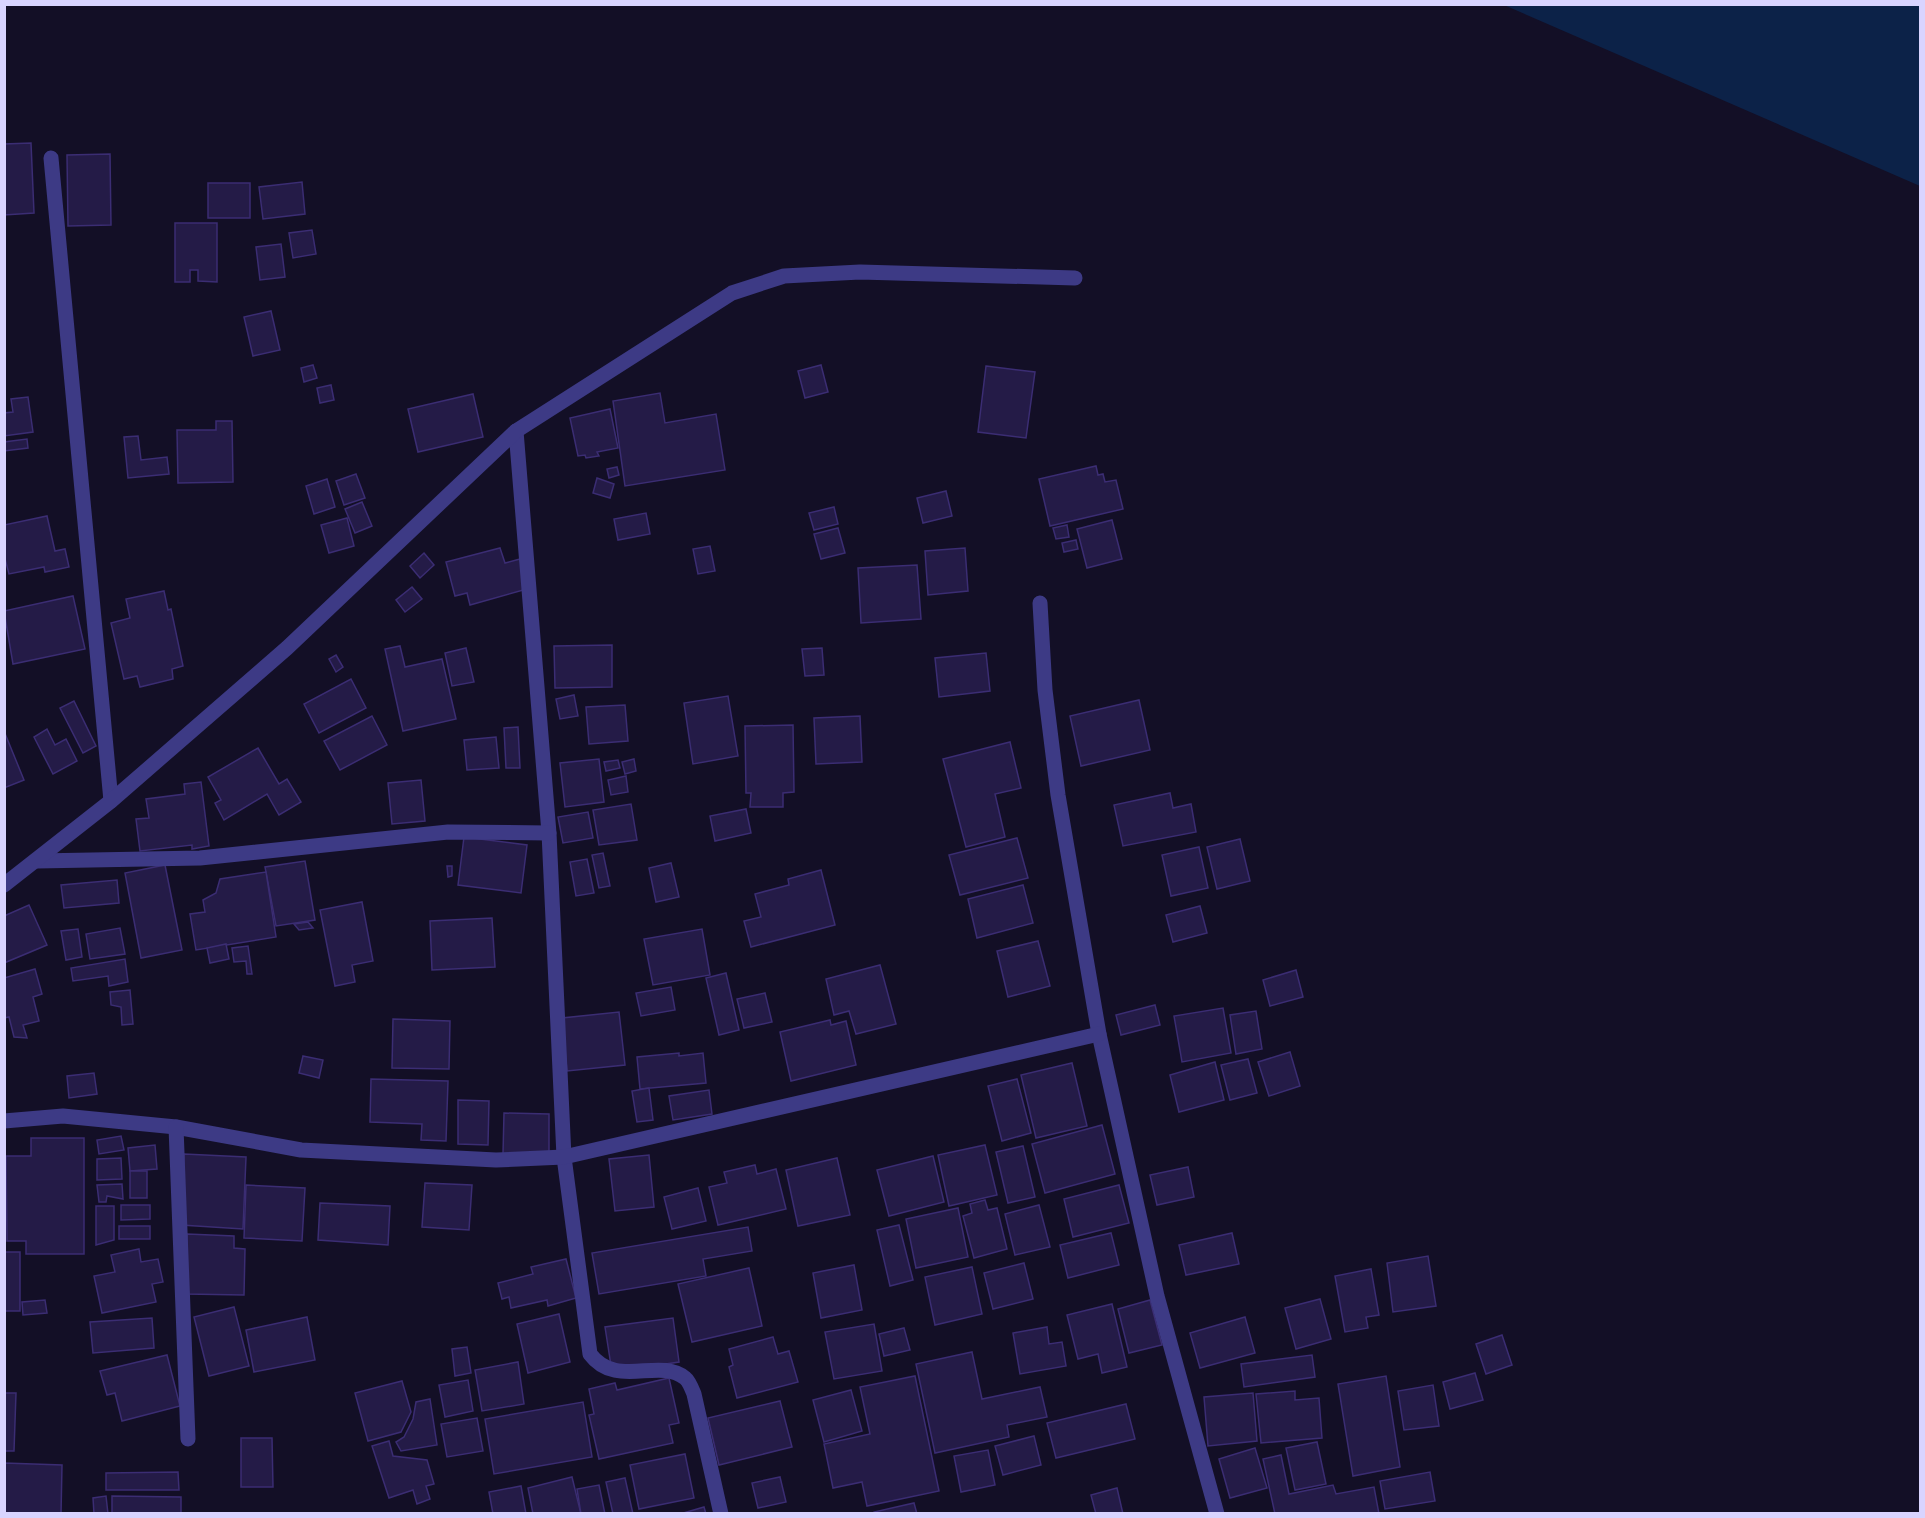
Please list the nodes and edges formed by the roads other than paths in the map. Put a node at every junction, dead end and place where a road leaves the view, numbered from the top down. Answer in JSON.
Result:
{"nodes":[{"id":1,"x":51,"y":159,"type":"dead end"},
{"id":2,"x":1075,"y":278,"type":"dead end"},
{"id":3,"x":516,"y":431,"type":"junction"},
{"id":4,"x":1040,"y":603,"type":"dead end"},
{"id":5,"x":111,"y":801,"type":"junction"},
{"id":6,"x":549,"y":833,"type":"junction"},
{"id":7,"x":37,"y":861,"type":"junction"},
{"id":8,"x":4,"y":885,"type":"edge"},
{"id":9,"x":1099,"y":1034,"type":"junction"},
{"id":10,"x":4,"y":1121,"type":"edge"},
{"id":11,"x":176,"y":1127,"type":"junction"},
{"id":12,"x":564,"y":1157,"type":"junction"},
{"id":13,"x":188,"y":1439,"type":"dead end"},
{"id":14,"x":721,"y":1514,"type":"edge"},
{"id":15,"x":1217,"y":1514,"type":"edge"}],
"edges":[{"from":1,"to":5,"type":"street"},
{"from":2,"to":3,"type":"street"},
{"from":3,"to":5,"type":"street"},
{"from":3,"to":6,"type":"street"},
{"from":4,"to":9,"type":"street"},
{"from":5,"to":7,"type":"street"},
{"from":6,"to":7,"type":"street"},
{"from":6,"to":12,"type":"street"},
{"from":7,"to":8,"type":"street"},
{"from":9,"to":12,"type":"street"},
{"from":9,"to":15,"type":"street"},
{"from":10,"to":11,"type":"street"},
{"from":11,"to":12,"type":"street"},
{"from":11,"to":13,"type":"street"},
{"from":12,"to":14,"type":"street"}]}
